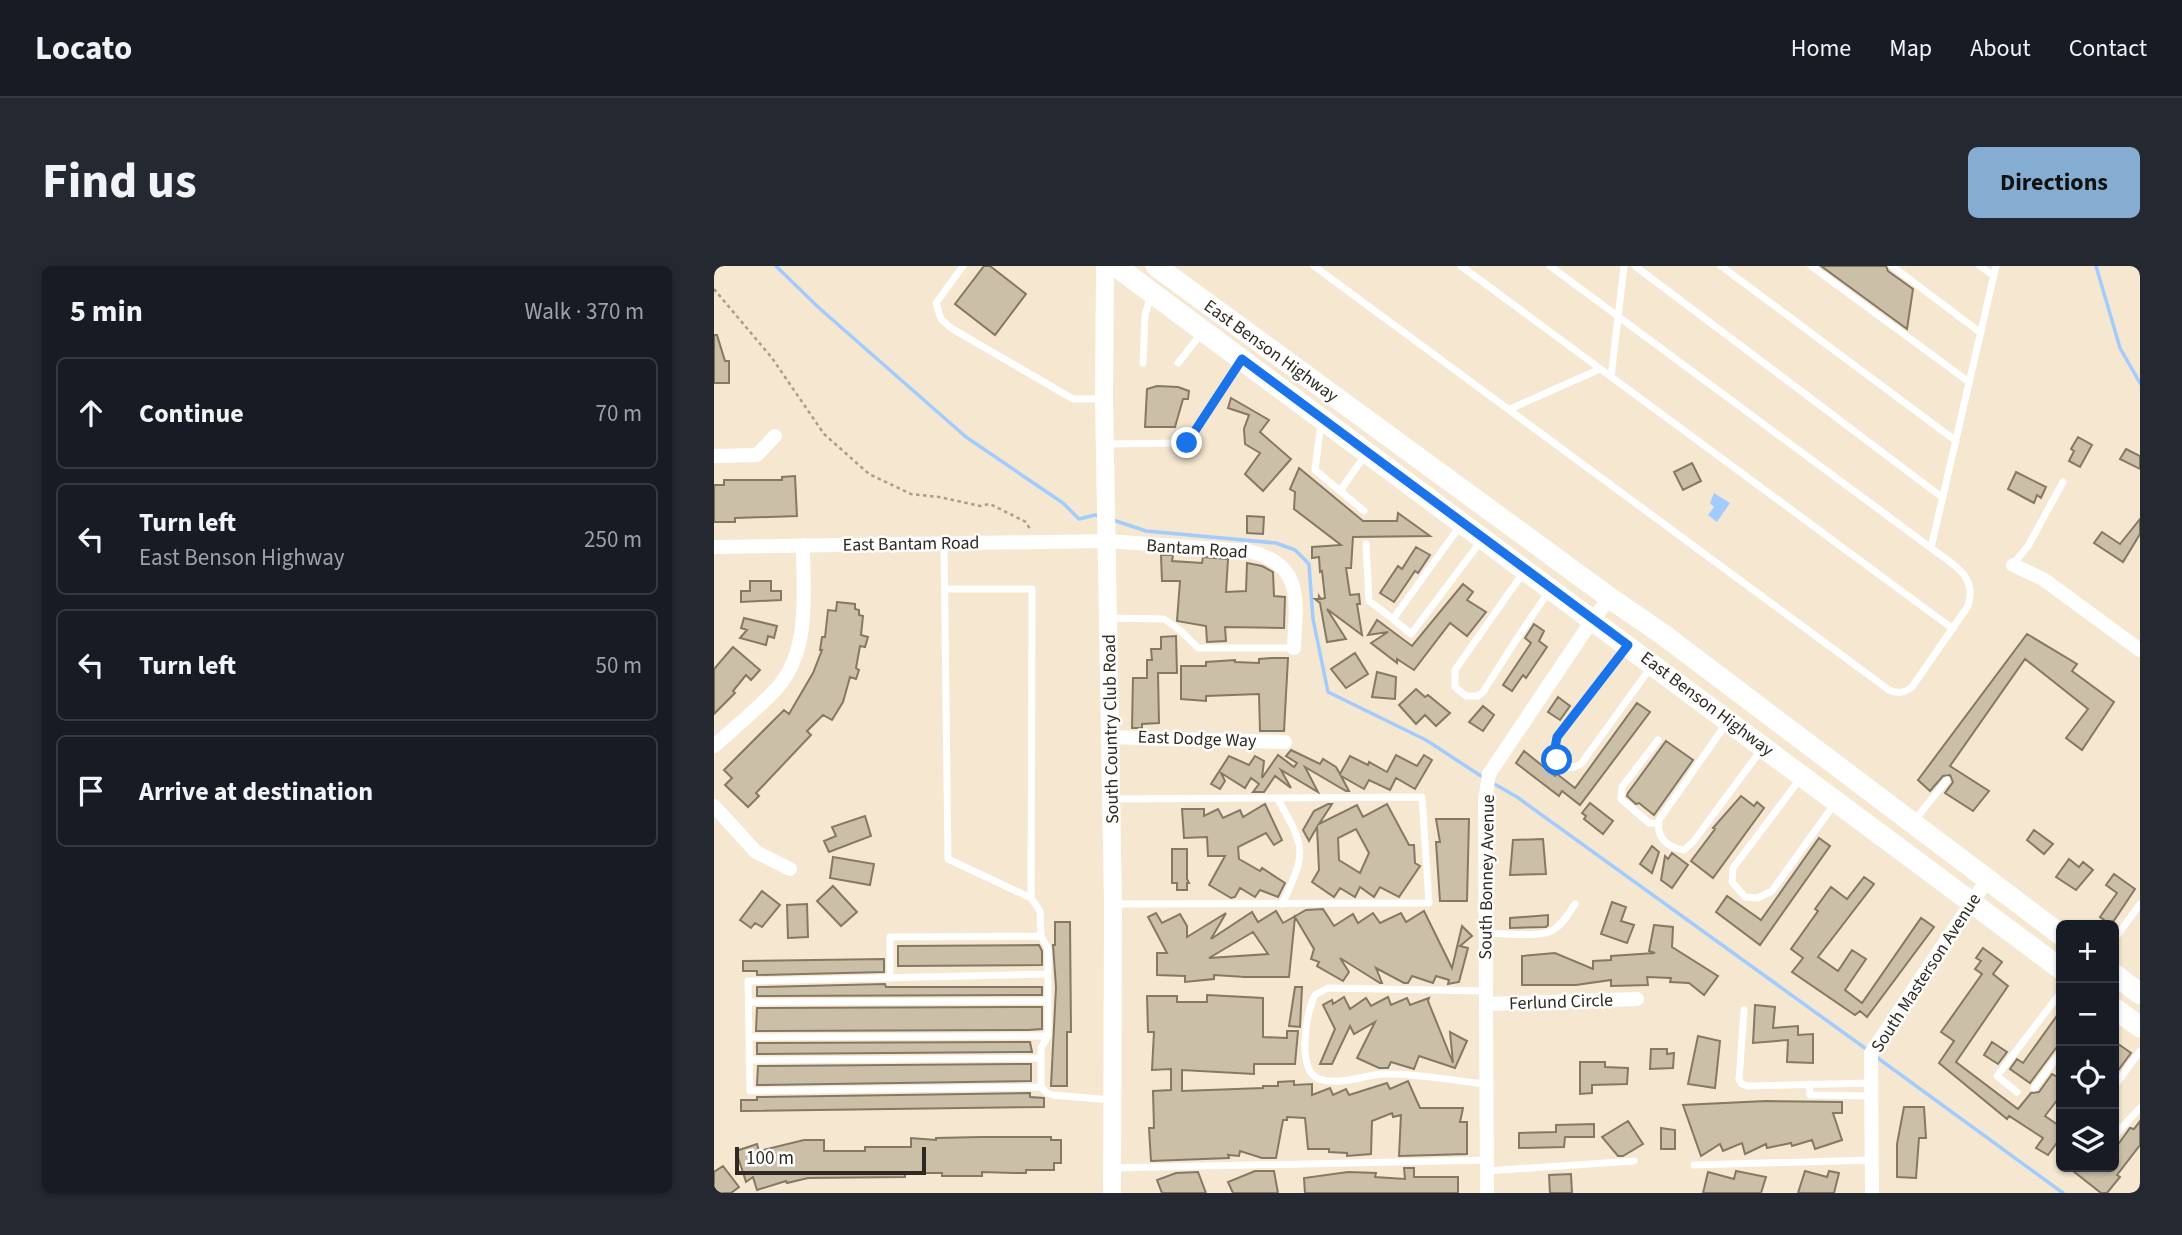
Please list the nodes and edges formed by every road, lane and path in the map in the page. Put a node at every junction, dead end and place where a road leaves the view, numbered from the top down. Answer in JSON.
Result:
{"nodes":[{"id":1,"x":963,"y":266,"type":"edge"},
{"id":2,"x":1105,"y":266,"type":"edge"},
{"id":3,"x":1115,"y":266,"type":"edge"},
{"id":4,"x":1156,"y":266,"type":"edge"},
{"id":5,"x":1314,"y":266,"type":"edge"},
{"id":6,"x":1461,"y":266,"type":"edge"},
{"id":7,"x":1550,"y":266,"type":"edge"},
{"id":8,"x":1624,"y":266,"type":"edge"},
{"id":9,"x":1635,"y":266,"type":"edge"},
{"id":10,"x":1721,"y":266,"type":"edge"},
{"id":11,"x":1811,"y":266,"type":"edge"},
{"id":12,"x":1892,"y":266,"type":"edge"},
{"id":13,"x":1980,"y":266,"type":"edge"},
{"id":14,"x":1996,"y":266,"type":"edge"},
{"id":15,"x":1994,"y":276,"type":"junction"},
{"id":16,"x":714,"y":289,"type":"edge"},
{"id":17,"x":1152,"y":293,"type":"junction"},
{"id":18,"x":1618,"y":316,"type":"junction"},
{"id":19,"x":1203,"y":331,"type":"junction"},
{"id":20,"x":1981,"y":333,"type":"junction"},
{"id":21,"x":1242,"y":359,"type":"junction"},
{"id":22,"x":1143,"y":363,"type":"dead end"},
{"id":23,"x":1178,"y":363,"type":"dead end"},
{"id":24,"x":1600,"y":369,"type":"junction"},
{"id":25,"x":1611,"y":377,"type":"junction"},
{"id":26,"x":1969,"y":382,"type":"junction"},
{"id":27,"x":1104,"y":399,"type":"junction"},
{"id":28,"x":1510,"y":409,"type":"junction"},
{"id":29,"x":1322,"y":418,"type":"junction"},
{"id":30,"x":775,"y":436,"type":"dead end"},
{"id":31,"x":1956,"y":441,"type":"junction"},
{"id":32,"x":1106,"y":444,"type":"junction"},
{"id":33,"x":1368,"y":453,"type":"junction"},
{"id":34,"x":714,"y":456,"type":"edge"},
{"id":35,"x":2063,"y":482,"type":"dead end"},
{"id":36,"x":1340,"y":491,"type":"junction"},
{"id":37,"x":1943,"y":498,"type":"junction"},
{"id":38,"x":1364,"y":511,"type":"dead end"},
{"id":39,"x":1462,"y":522,"type":"junction"},
{"id":40,"x":1483,"y":538,"type":"junction"},
{"id":41,"x":1107,"y":541,"type":"junction"},
{"id":42,"x":1033,"y":542,"type":"junction"},
{"id":43,"x":944,"y":543,"type":"junction"},
{"id":44,"x":1366,"y":544,"type":"dead end"},
{"id":45,"x":803,"y":545,"type":"junction"},
{"id":46,"x":714,"y":547,"type":"edge"},
{"id":47,"x":1931,"y":548,"type":"junction"},
{"id":48,"x":2013,"y":565,"type":"joint"},
{"id":49,"x":1526,"y":569,"type":"junction"},
{"id":50,"x":1552,"y":588,"type":"junction"},
{"id":51,"x":946,"y":589,"type":"junction"},
{"id":52,"x":1610,"y":598,"type":"junction"},
{"id":53,"x":1110,"y":618,"type":"junction"},
{"id":54,"x":1393,"y":619,"type":"junction"},
{"id":55,"x":1592,"y":619,"type":"junction"},
{"id":56,"x":1953,"y":629,"type":"junction"},
{"id":57,"x":1628,"y":645,"type":"junction"},
{"id":58,"x":1294,"y":648,"type":"joint"},
{"id":59,"x":2140,"y":650,"type":"edge"},
{"id":60,"x":1653,"y":664,"type":"junction"},
{"id":61,"x":1729,"y":720,"type":"junction"},
{"id":62,"x":1109,"y":737,"type":"junction"},
{"id":63,"x":1658,"y":740,"type":"dead end"},
{"id":64,"x":1285,"y":742,"type":"dead end"},
{"id":65,"x":714,"y":746,"type":"edge"},
{"id":66,"x":1764,"y":747,"type":"junction"},
{"id":67,"x":1802,"y":776,"type":"junction"},
{"id":68,"x":1947,"y":780,"type":"dead end"},
{"id":69,"x":1277,"y":798,"type":"junction"},
{"id":70,"x":1112,"y":799,"type":"junction"},
{"id":71,"x":1837,"y":801,"type":"junction"},
{"id":72,"x":714,"y":806,"type":"edge"},
{"id":73,"x":1658,"y":824,"type":"junction"},
{"id":74,"x":1912,"y":824,"type":"junction"},
{"id":75,"x":790,"y":869,"type":"dead end"},
{"id":76,"x":1987,"y":880,"type":"junction"},
{"id":77,"x":1031,"y":898,"type":"junction"},
{"id":78,"x":1972,"y":903,"type":"junction"},
{"id":79,"x":1113,"y":904,"type":"junction"},
{"id":80,"x":1282,"y":904,"type":"junction"},
{"id":81,"x":1574,"y":904,"type":"dead end"},
{"id":82,"x":2140,"y":904,"type":"edge"},
{"id":83,"x":2056,"y":931,"type":"edge"},
{"id":84,"x":1486,"y":933,"type":"junction"},
{"id":85,"x":2119,"y":933,"type":"edge"},
{"id":86,"x":1041,"y":936,"type":"junction"},
{"id":87,"x":2056,"y":965,"type":"edge"},
{"id":88,"x":1048,"y":974,"type":"junction"},
{"id":89,"x":2119,"y":977,"type":"edge"},
{"id":90,"x":890,"y":978,"type":"junction"},
{"id":91,"x":2138,"y":989,"type":"edge"},
{"id":92,"x":1486,"y":997,"type":"junction"},
{"id":93,"x":1637,"y":999,"type":"dead end"},
{"id":94,"x":2056,"y":999,"type":"edge"},
{"id":95,"x":1048,"y":1001,"type":"junction"},
{"id":96,"x":748,"y":1002,"type":"junction"},
{"id":97,"x":1744,"y":1010,"type":"dead end"},
{"id":98,"x":2119,"y":1011,"type":"edge"},
{"id":99,"x":2140,"y":1027,"type":"edge"},
{"id":100,"x":1048,"y":1036,"type":"junction"},
{"id":101,"x":749,"y":1037,"type":"junction"},
{"id":102,"x":2140,"y":1051,"type":"edge"},
{"id":103,"x":1041,"y":1058,"type":"junction"},
{"id":104,"x":2056,"y":1059,"type":"edge"},
{"id":105,"x":749,"y":1060,"type":"junction"},
{"id":106,"x":2119,"y":1080,"type":"edge"},
{"id":107,"x":1487,"y":1084,"type":"junction"},
{"id":108,"x":1809,"y":1084,"type":"junction"},
{"id":109,"x":1041,"y":1087,"type":"junction"},
{"id":110,"x":2034,"y":1088,"type":"dead end"},
{"id":111,"x":1871,"y":1089,"type":"junction"},
{"id":112,"x":2017,"y":1092,"type":"dead end"},
{"id":113,"x":1113,"y":1100,"type":"junction"},
{"id":114,"x":2140,"y":1108,"type":"edge"},
{"id":115,"x":2119,"y":1131,"type":"edge"},
{"id":116,"x":1872,"y":1160,"type":"junction"},
{"id":117,"x":1634,"y":1161,"type":"dead end"},
{"id":118,"x":1487,"y":1165,"type":"junction"},
{"id":119,"x":1694,"y":1165,"type":"dead end"},
{"id":120,"x":1113,"y":1168,"type":"junction"},
{"id":121,"x":1112,"y":1193,"type":"edge"},
{"id":122,"x":1487,"y":1193,"type":"edge"},
{"id":123,"x":1872,"y":1193,"type":"edge"}],
"edges":[{"from":1,"to":27,"type":"lane"},
{"from":2,"to":27,"type":"street","name":"South Country Club Road"},
{"from":3,"to":17,"type":"main road","name":"East Benson Highway"},
{"from":4,"to":52,"type":"main road","name":"East Benson Highway"},
{"from":5,"to":28,"type":"lane"},
{"from":6,"to":24,"type":"lane"},
{"from":7,"to":18,"type":"lane"},
{"from":8,"to":18,"type":"lane"},
{"from":9,"to":37,"type":"lane"},
{"from":10,"to":31,"type":"lane"},
{"from":11,"to":26,"type":"lane"},
{"from":12,"to":20,"type":"lane"},
{"from":13,"to":15,"type":"lane"},
{"from":14,"to":15,"type":"lane"},
{"from":15,"to":20,"type":"lane"},
{"from":16,"to":42,"type":"path"},
{"from":17,"to":19,"type":"main road","name":"East Benson Highway"},
{"from":17,"to":22,"type":"lane"},
{"from":18,"to":25,"type":"lane"},
{"from":18,"to":47,"type":"lane"},
{"from":19,"to":21,"type":"main road","name":"East Benson Highway"},
{"from":19,"to":23,"type":"lane"},
{"from":20,"to":26,"type":"lane"},
{"from":21,"to":29,"type":"main road","name":"East Benson Highway"},
{"from":21,"to":32,"type":"lane"},
{"from":24,"to":25,"type":"lane"},
{"from":24,"to":28,"type":"lane"},
{"from":25,"to":56,"type":"lane"},
{"from":26,"to":31,"type":"lane"},
{"from":27,"to":32,"type":"street","name":"South Country Club Road"},
{"from":28,"to":56,"type":"lane"},
{"from":29,"to":33,"type":"main road","name":"East Benson Highway"},
{"from":29,"to":36,"type":"lane"},
{"from":30,"to":34,"type":"street"},
{"from":31,"to":37,"type":"lane"},
{"from":32,"to":41,"type":"street","name":"South Country Club Road"},
{"from":33,"to":36,"type":"lane"},
{"from":33,"to":39,"type":"main road","name":"East Benson Highway"},
{"from":35,"to":48,"type":"lane"},
{"from":36,"to":38,"type":"lane"},
{"from":37,"to":47,"type":"lane"},
{"from":39,"to":40,"type":"main road","name":"East Benson Highway"},
{"from":39,"to":54,"type":"lane"},
{"from":40,"to":49,"type":"main road","name":"East Benson Highway"},
{"from":40,"to":54,"type":"lane"},
{"from":41,"to":42,"type":"street","name":"East Bantam Road"},
{"from":41,"to":53,"type":"street","name":"South Country Club Road"},
{"from":41,"to":58,"type":"street","name":"Bantam Road"},
{"from":42,"to":43,"type":"street","name":"East Bantam Road"},
{"from":43,"to":45,"type":"street","name":"East Bantam Road"},
{"from":43,"to":51,"type":"lane"},
{"from":44,"to":54,"type":"lane"},
{"from":45,"to":46,"type":"street","name":"East Bantam Road"},
{"from":45,"to":65,"type":"street"},
{"from":47,"to":56,"type":"lane"},
{"from":48,"to":59,"type":"street"},
{"from":49,"to":50,"type":"main road","name":"East Benson Highway"},
{"from":49,"to":50,"type":"lane"},
{"from":50,"to":55,"type":"main road","name":"East Benson Highway"},
{"from":51,"to":77,"type":"lane"},
{"from":51,"to":77,"type":"lane"},
{"from":52,"to":55,"type":"street","name":"South Bonney Avenue"},
{"from":52,"to":74,"type":"main road","name":"East Benson Highway"},
{"from":53,"to":58,"type":"lane"},
{"from":53,"to":62,"type":"street","name":"South Country Club Road"},
{"from":55,"to":57,"type":"main road","name":"East Benson Highway"},
{"from":55,"to":84,"type":"street","name":"South Bonney Avenue"},
{"from":57,"to":60,"type":"main road","name":"East Benson Highway"},
{"from":57,"to":60,"type":"lane"},
{"from":60,"to":61,"type":"main road","name":"East Benson Highway"},
{"from":61,"to":66,"type":"main road","name":"East Benson Highway"},
{"from":61,"to":73,"type":"lane"},
{"from":62,"to":64,"type":"street","name":"East Dodge Way"},
{"from":62,"to":70,"type":"street","name":"South Country Club Road"},
{"from":63,"to":73,"type":"lane"},
{"from":66,"to":67,"type":"main road","name":"East Benson Highway"},
{"from":66,"to":73,"type":"lane"},
{"from":67,"to":71,"type":"main road","name":"East Benson Highway"},
{"from":67,"to":71,"type":"lane"},
{"from":68,"to":74,"type":"lane"},
{"from":69,"to":70,"type":"lane"},
{"from":69,"to":80,"type":"lane"},
{"from":69,"to":80,"type":"lane"},
{"from":70,"to":79,"type":"street","name":"South Country Club Road"},
{"from":71,"to":78,"type":"main road","name":"East Benson Highway"},
{"from":72,"to":75,"type":"street"},
{"from":74,"to":76,"type":"main road","name":"East Benson Highway"},
{"from":76,"to":78,"type":"street","name":"South Masterson Avenue"},
{"from":76,"to":83,"type":"main road","name":"East Benson Highway"},
{"from":77,"to":86,"type":"lane"},
{"from":78,"to":87,"type":"main road","name":"East Benson Highway"},
{"from":78,"to":111,"type":"street","name":"South Masterson Avenue"},
{"from":79,"to":80,"type":"lane"},
{"from":79,"to":113,"type":"street","name":"South Country Club Road"},
{"from":81,"to":84,"type":"lane"},
{"from":82,"to":85,"type":"lane"},
{"from":84,"to":92,"type":"street","name":"South Bonney Avenue"},
{"from":86,"to":88,"type":"lane"},
{"from":86,"to":90,"type":"lane"},
{"from":88,"to":90,"type":"lane"},
{"from":88,"to":95,"type":"lane"},
{"from":89,"to":91,"type":"main road"},
{"from":90,"to":96,"type":"lane"},
{"from":92,"to":93,"type":"street","name":"Ferlund Circle"},
{"from":92,"to":107,"type":"street","name":"South Bonney Avenue"},
{"from":92,"to":107,"type":"lane"},
{"from":94,"to":112,"type":"lane"},
{"from":95,"to":96,"type":"lane"},
{"from":95,"to":100,"type":"lane"},
{"from":96,"to":101,"type":"lane"},
{"from":97,"to":108,"type":"lane"},
{"from":98,"to":99,"type":"main road"},
{"from":100,"to":101,"type":"lane"},
{"from":100,"to":103,"type":"lane"},
{"from":101,"to":105,"type":"lane"},
{"from":102,"to":106,"type":"lane"},
{"from":103,"to":105,"type":"lane"},
{"from":103,"to":109,"type":"lane"},
{"from":104,"to":110,"type":"lane"},
{"from":105,"to":109,"type":"lane"},
{"from":107,"to":118,"type":"street","name":"South Bonney Avenue"},
{"from":108,"to":111,"type":"lane"},
{"from":108,"to":111,"type":"lane"},
{"from":109,"to":113,"type":"lane"},
{"from":111,"to":116,"type":"street","name":"South Masterson Avenue"},
{"from":113,"to":120,"type":"street","name":"South Country Club Road"},
{"from":114,"to":115,"type":"lane"},
{"from":116,"to":119,"type":"lane"},
{"from":116,"to":123,"type":"street","name":"South Masterson Avenue"},
{"from":117,"to":118,"type":"lane"},
{"from":118,"to":120,"type":"lane"},
{"from":118,"to":122,"type":"street","name":"South Bonney Avenue"},
{"from":120,"to":121,"type":"street","name":"South Country Club Road"}]}
